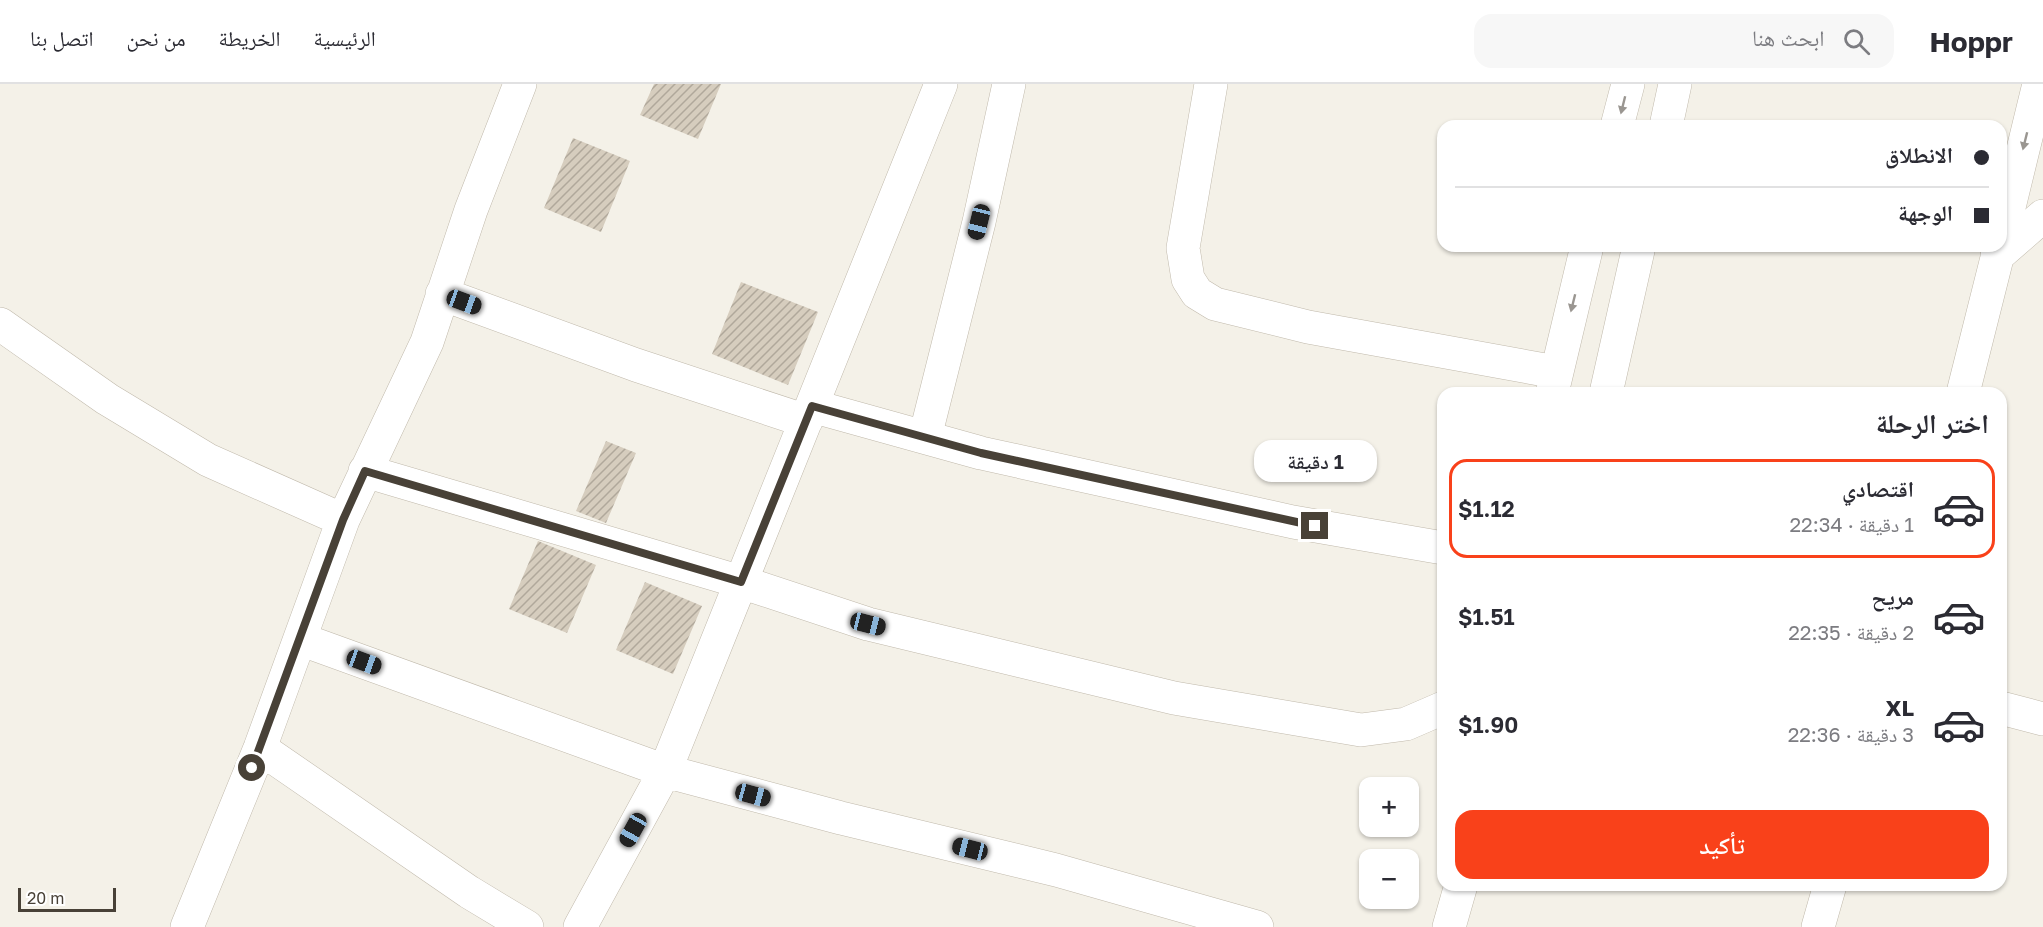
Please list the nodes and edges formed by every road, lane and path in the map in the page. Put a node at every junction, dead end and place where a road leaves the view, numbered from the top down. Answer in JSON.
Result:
{"nodes":[{"id":1,"x":520,"y":84,"type":"edge"},
{"id":2,"x":941,"y":84,"type":"edge"},
{"id":3,"x":1009,"y":84,"type":"edge"},
{"id":4,"x":1211,"y":84,"type":"edge"},
{"id":5,"x":1628,"y":84,"type":"edge"},
{"id":6,"x":1675,"y":84,"type":"edge"},
{"id":7,"x":2039,"y":84,"type":"edge"},
{"id":8,"x":1619,"y":120,"type":"edge"},
{"id":9,"x":1667,"y":120,"type":"edge"},
{"id":10,"x":2007,"y":214,"type":"edge"},
{"id":11,"x":2043,"y":216,"type":"edge"},
{"id":12,"x":2007,"y":241,"type":"edge"},
{"id":13,"x":1586,"y":252,"type":"edge"},
{"id":14,"x":1638,"y":252,"type":"edge"},
{"id":15,"x":1998,"y":252,"type":"edge"},
{"id":16,"x":442,"y":294,"type":"junction"},
{"id":17,"x":0,"y":325,"type":"edge"},
{"id":18,"x":1554,"y":383,"type":"edge"},
{"id":19,"x":1607,"y":387,"type":"edge"},
{"id":20,"x":1965,"y":387,"type":"edge"},
{"id":21,"x":809,"y":414,"type":"junction"},
{"id":22,"x":925,"y":437,"type":"junction"},
{"id":23,"x":365,"y":471,"type":"junction"},
{"id":24,"x":343,"y":520,"type":"junction"},
{"id":25,"x":1437,"y":547,"type":"edge"},
{"id":26,"x":741,"y":582,"type":"junction"},
{"id":27,"x":300,"y":639,"type":"junction"},
{"id":28,"x":2007,"y":710,"type":"edge"},
{"id":29,"x":1437,"y":711,"type":"edge"},
{"id":30,"x":2043,"y":719,"type":"edge"},
{"id":31,"x":260,"y":748,"type":"junction"},
{"id":32,"x":665,"y":771,"type":"junction"},
{"id":33,"x":1459,"y":891,"type":"edge"},
{"id":34,"x":1828,"y":891,"type":"edge"},
{"id":35,"x":187,"y":927,"type":"edge"},
{"id":36,"x":526,"y":927,"type":"edge"},
{"id":37,"x":580,"y":927,"type":"edge"},
{"id":38,"x":1257,"y":927,"type":"edge"},
{"id":39,"x":1449,"y":927,"type":"edge"},
{"id":40,"x":1818,"y":927,"type":"edge"}],
"edges":[{"from":1,"to":16,"type":"street"},
{"from":2,"to":21,"type":"street"},
{"from":3,"to":22,"type":"street"},
{"from":4,"to":18,"type":"street"},
{"from":5,"to":8,"type":"street","one_way":true},
{"from":6,"to":9,"type":"street"},
{"from":7,"to":10,"type":"street","one_way":true},
{"from":11,"to":12,"type":"street"},
{"from":13,"to":18,"type":"street","one_way":true},
{"from":14,"to":19,"type":"street"},
{"from":15,"to":20,"type":"street"},
{"from":16,"to":21,"type":"street"},
{"from":16,"to":23,"type":"street"},
{"from":17,"to":24,"type":"street"},
{"from":21,"to":22,"type":"street"},
{"from":21,"to":26,"type":"street"},
{"from":22,"to":25,"type":"street"},
{"from":23,"to":24,"type":"street"},
{"from":23,"to":26,"type":"street"},
{"from":24,"to":27,"type":"street"},
{"from":26,"to":29,"type":"street"},
{"from":26,"to":32,"type":"street"},
{"from":27,"to":31,"type":"street"},
{"from":27,"to":32,"type":"street"},
{"from":28,"to":30,"type":"street"},
{"from":31,"to":35,"type":"street"},
{"from":31,"to":36,"type":"street"},
{"from":32,"to":37,"type":"street"},
{"from":32,"to":38,"type":"street"},
{"from":33,"to":39,"type":"street"},
{"from":34,"to":40,"type":"street"}]}
